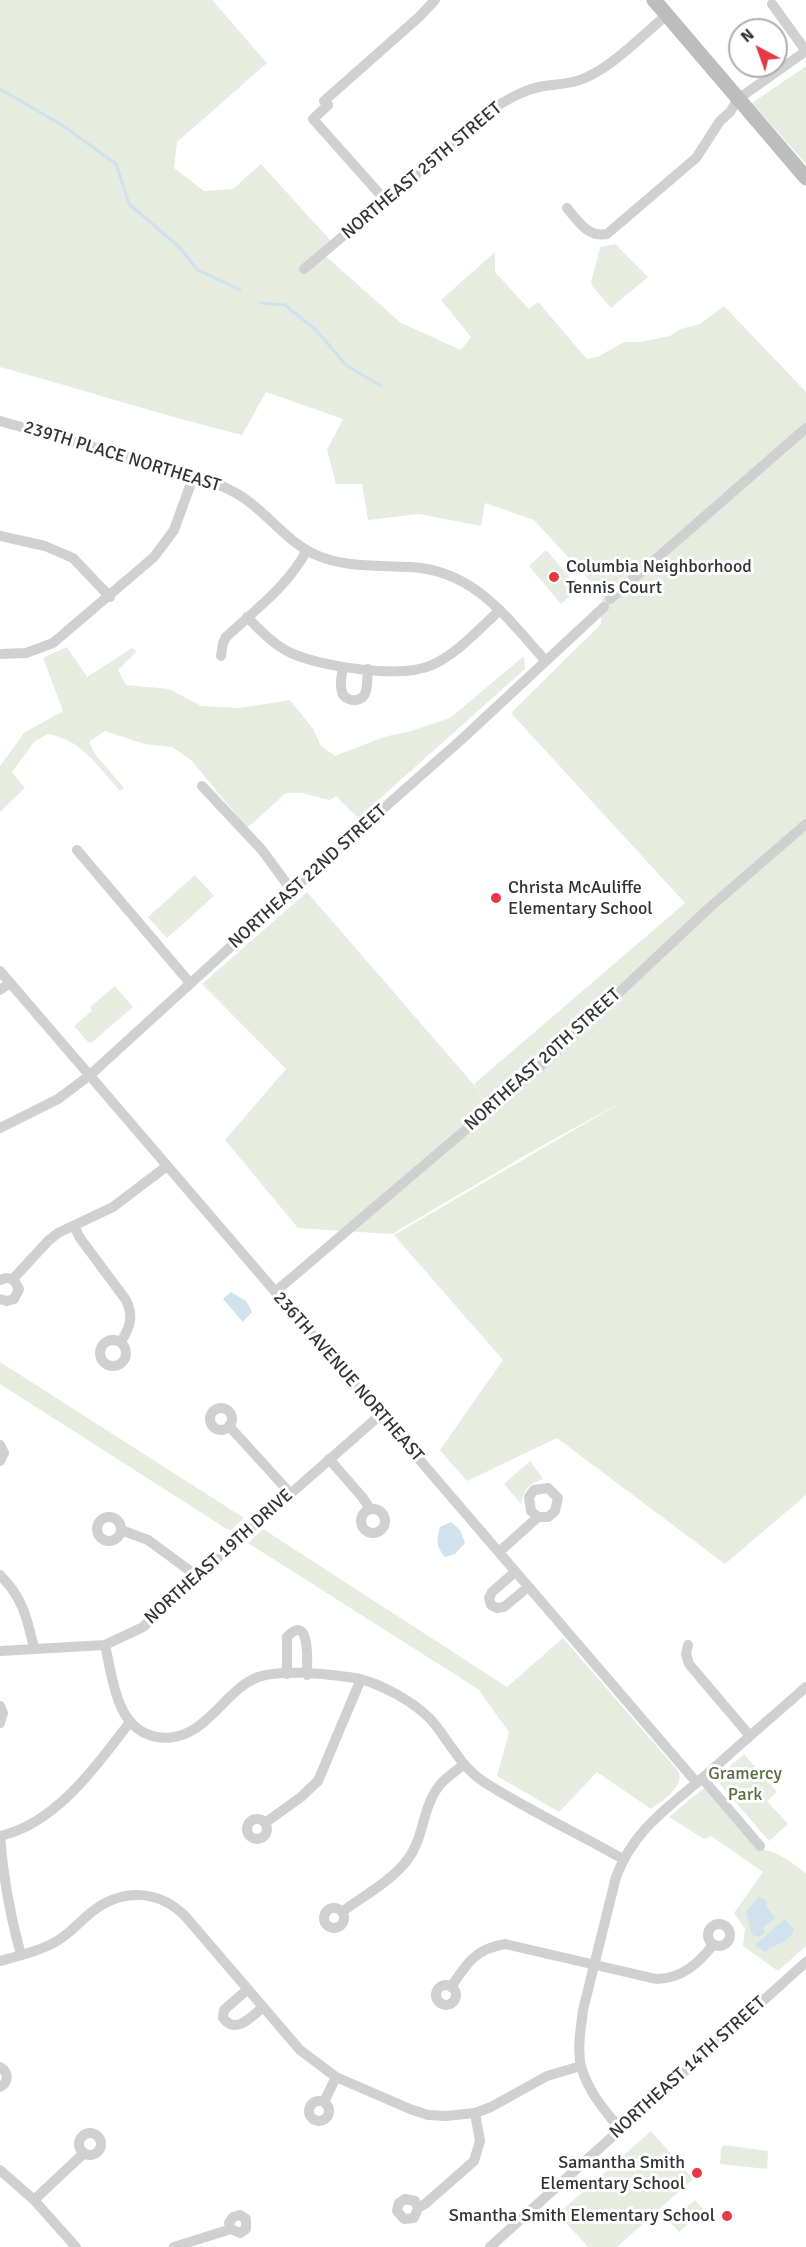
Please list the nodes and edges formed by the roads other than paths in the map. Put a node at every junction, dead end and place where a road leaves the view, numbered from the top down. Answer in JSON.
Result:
{"nodes":[{"id":1,"x":435,"y":0,"type":"edge"},
{"id":2,"x":654,"y":0,"type":"edge"},
{"id":3,"x":772,"y":4,"type":"dead end"},
{"id":4,"x":667,"y":15,"type":"junction"},
{"id":5,"x":806,"y":51,"type":"edge"},
{"id":6,"x":738,"y":99,"type":"junction"},
{"id":7,"x":806,"y":178,"type":"edge"},
{"id":8,"x":385,"y":200,"type":"junction"},
{"id":9,"x":567,"y":208,"type":"dead end"},
{"id":10,"x":304,"y":269,"type":"dead end"},
{"id":11,"x":0,"y":421,"type":"edge"},
{"id":12,"x":806,"y":428,"type":"edge"},
{"id":13,"x":194,"y":475,"type":"junction"},
{"id":14,"x":0,"y":536,"type":"edge"},
{"id":15,"x":307,"y":550,"type":"junction"},
{"id":16,"x":110,"y":597,"type":"junction"},
{"id":17,"x":500,"y":610,"type":"junction"},
{"id":18,"x":247,"y":617,"type":"junction"},
{"id":19,"x":0,"y":654,"type":"edge"},
{"id":20,"x":221,"y":656,"type":"dead end"},
{"id":21,"x":545,"y":660,"type":"junction"},
{"id":22,"x":343,"y":667,"type":"junction"},
{"id":23,"x":368,"y":669,"type":"junction"},
{"id":24,"x":202,"y":786,"type":"dead end"},
{"id":25,"x":806,"y":824,"type":"edge"},
{"id":26,"x":77,"y":850,"type":"dead end"},
{"id":27,"x":292,"y":891,"type":"junction"},
{"id":28,"x":0,"y":971,"type":"edge"},
{"id":29,"x":10,"y":982,"type":"junction"},
{"id":30,"x":190,"y":983,"type":"junction"},
{"id":31,"x":0,"y":990,"type":"edge"},
{"id":32,"x":90,"y":1075,"type":"junction"},
{"id":33,"x":0,"y":1128,"type":"edge"},
{"id":34,"x":166,"y":1166,"type":"junction"},
{"id":35,"x":74,"y":1226,"type":"junction"},
{"id":36,"x":13,"y":1279,"type":"junction"},
{"id":37,"x":0,"y":1280,"type":"edge"},
{"id":38,"x":275,"y":1292,"type":"junction"},
{"id":39,"x":0,"y":1299,"type":"edge"},
{"id":40,"x":121,"y":1342,"type":"dead end"},
{"id":41,"x":379,"y":1416,"type":"junction"},
{"id":42,"x":229,"y":1426,"type":"dead end"},
{"id":43,"x":0,"y":1445,"type":"edge"},
{"id":44,"x":330,"y":1459,"type":"junction"},
{"id":45,"x":0,"y":1461,"type":"edge"},
{"id":46,"x":290,"y":1493,"type":"junction"},
{"id":47,"x":370,"y":1509,"type":"dead end"},
{"id":48,"x":538,"y":1517,"type":"dead end"},
{"id":49,"x":121,"y":1530,"type":"dead end"},
{"id":50,"x":499,"y":1552,"type":"junction"},
{"id":51,"x":515,"y":1572,"type":"junction"},
{"id":52,"x":0,"y":1575,"type":"edge"},
{"id":53,"x":197,"y":1576,"type":"junction"},
{"id":54,"x":528,"y":1587,"type":"junction"},
{"id":55,"x":105,"y":1645,"type":"junction"},
{"id":56,"x":688,"y":1645,"type":"dead end"},
{"id":57,"x":34,"y":1648,"type":"junction"},
{"id":58,"x":0,"y":1651,"type":"edge"},
{"id":59,"x":287,"y":1674,"type":"junction"},
{"id":60,"x":307,"y":1675,"type":"junction"},
{"id":61,"x":361,"y":1679,"type":"junction"},
{"id":62,"x":806,"y":1687,"type":"edge"},
{"id":63,"x":0,"y":1706,"type":"edge"},
{"id":64,"x":130,"y":1722,"type":"junction"},
{"id":65,"x":0,"y":1723,"type":"edge"},
{"id":66,"x":750,"y":1736,"type":"junction"},
{"id":67,"x":464,"y":1765,"type":"junction"},
{"id":68,"x":700,"y":1780,"type":"junction"},
{"id":69,"x":266,"y":1823,"type":"dead end"},
{"id":70,"x":0,"y":1836,"type":"edge"},
{"id":71,"x":760,"y":1846,"type":"dead end"},
{"id":72,"x":623,"y":1859,"type":"junction"},
{"id":73,"x":342,"y":1912,"type":"dead end"},
{"id":74,"x":713,"y":1945,"type":"dead end"},
{"id":75,"x":21,"y":1955,"type":"junction"},
{"id":76,"x":0,"y":1961,"type":"edge"},
{"id":77,"x":806,"y":1962,"type":"edge"},
{"id":78,"x":594,"y":1965,"type":"junction"},
{"id":79,"x":451,"y":1987,"type":"dead end"},
{"id":80,"x":248,"y":1989,"type":"junction"},
{"id":81,"x":263,"y":2007,"type":"junction"},
{"id":82,"x":581,"y":2066,"type":"junction"},
{"id":83,"x":0,"y":2067,"type":"edge"},
{"id":84,"x":336,"y":2078,"type":"junction"},
{"id":85,"x":0,"y":2087,"type":"edge"},
{"id":86,"x":324,"y":2102,"type":"dead end"},
{"id":87,"x":475,"y":2113,"type":"junction"},
{"id":88,"x":620,"y":2129,"type":"junction"},
{"id":89,"x":83,"y":2154,"type":"dead end"},
{"id":90,"x":0,"y":2170,"type":"edge"},
{"id":91,"x":34,"y":2200,"type":"junction"},
{"id":92,"x":418,"y":2208,"type":"dead end"},
{"id":93,"x":231,"y":2229,"type":"dead end"},
{"id":94,"x":76,"y":2247,"type":"edge"},
{"id":95,"x":174,"y":2247,"type":"edge"},
{"id":96,"x":490,"y":2247,"type":"edge"}],
"edges":[{"from":1,"to":8,"type":"street"},
{"from":2,"to":4,"type":"street"},
{"from":3,"to":5,"type":"street"},
{"from":4,"to":6,"type":"street"},
{"from":4,"to":8,"type":"street","name":"NORTHEAST 25TH STREET"},
{"from":5,"to":6,"type":"street"},
{"from":6,"to":7,"type":"street"},
{"from":6,"to":9,"type":"street"},
{"from":8,"to":10,"type":"street","name":"NORTHEAST 25TH STREET"},
{"from":11,"to":13,"type":"street","name":"239TH PLACE NORTHEAST"},
{"from":12,"to":21,"type":"street","name":"NORTHEAST 22ND STREET"},
{"from":13,"to":15,"type":"street","name":"239TH PLACE NORTHEAST"},
{"from":13,"to":16,"type":"street"},
{"from":14,"to":16,"type":"street"},
{"from":15,"to":17,"type":"street","name":"239TH PLACE NORTHEAST"},
{"from":15,"to":18,"type":"street"},
{"from":16,"to":19,"type":"street"},
{"from":17,"to":21,"type":"street","name":"239TH PLACE NORTHEAST"},
{"from":17,"to":23,"type":"street"},
{"from":18,"to":20,"type":"street"},
{"from":18,"to":22,"type":"street"},
{"from":21,"to":27,"type":"street","name":"NORTHEAST 22ND STREET"},
{"from":22,"to":23,"type":"street"},
{"from":22,"to":23,"type":"street"},
{"from":24,"to":27,"type":"street"},
{"from":25,"to":38,"type":"street","name":"NORTHEAST 20TH STREET"},
{"from":26,"to":30,"type":"street"},
{"from":27,"to":30,"type":"street","name":"NORTHEAST 22ND STREET"},
{"from":28,"to":29,"type":"street","name":"236TH AVENUE NORTHEAST"},
{"from":29,"to":31,"type":"street"},
{"from":29,"to":32,"type":"street","name":"236TH AVENUE NORTHEAST"},
{"from":30,"to":32,"type":"street","name":"NORTHEAST 22ND STREET"},
{"from":32,"to":33,"type":"street","name":"NORTHEAST 22ND STREET"},
{"from":32,"to":34,"type":"street","name":"236TH AVENUE NORTHEAST"},
{"from":34,"to":35,"type":"street"},
{"from":34,"to":38,"type":"street","name":"236TH AVENUE NORTHEAST"},
{"from":35,"to":36,"type":"street"},
{"from":35,"to":40,"type":"street"},
{"from":36,"to":37,"type":"street"},
{"from":36,"to":39,"type":"street"},
{"from":38,"to":41,"type":"street","name":"236TH AVENUE NORTHEAST"},
{"from":41,"to":44,"type":"street","name":"NORTHEAST 19TH DRIVE"},
{"from":41,"to":50,"type":"street","name":"236TH AVENUE NORTHEAST"},
{"from":42,"to":46,"type":"street"},
{"from":43,"to":45,"type":"street"},
{"from":44,"to":46,"type":"street","name":"NORTHEAST 19TH DRIVE"},
{"from":44,"to":47,"type":"street"},
{"from":46,"to":53,"type":"street","name":"NORTHEAST 19TH DRIVE"},
{"from":48,"to":50,"type":"street"},
{"from":49,"to":53,"type":"street"},
{"from":50,"to":51,"type":"street","name":"236TH AVENUE NORTHEAST"},
{"from":51,"to":54,"type":"street","name":"236TH AVENUE NORTHEAST"},
{"from":51,"to":54,"type":"street"},
{"from":52,"to":57,"type":"street"},
{"from":53,"to":55,"type":"street","name":"NORTHEAST 19TH DRIVE"},
{"from":54,"to":68,"type":"street","name":"236TH AVENUE NORTHEAST"},
{"from":55,"to":57,"type":"street","name":"NORTHEAST 19TH DRIVE"},
{"from":55,"to":64,"type":"street"},
{"from":56,"to":66,"type":"street"},
{"from":57,"to":58,"type":"street","name":"NORTHEAST 19TH DRIVE"},
{"from":59,"to":60,"type":"street"},
{"from":59,"to":60,"type":"street"},
{"from":59,"to":64,"type":"street"},
{"from":60,"to":61,"type":"street"},
{"from":61,"to":67,"type":"street"},
{"from":61,"to":69,"type":"street"},
{"from":62,"to":66,"type":"street"},
{"from":63,"to":65,"type":"street"},
{"from":64,"to":70,"type":"street"},
{"from":66,"to":68,"type":"street"},
{"from":67,"to":72,"type":"street"},
{"from":67,"to":73,"type":"street"},
{"from":68,"to":71,"type":"street","name":"236TH AVENUE NORTHEAST"},
{"from":68,"to":72,"type":"street"},
{"from":70,"to":75,"type":"street"},
{"from":72,"to":78,"type":"street"},
{"from":74,"to":78,"type":"street"},
{"from":75,"to":76,"type":"street"},
{"from":75,"to":80,"type":"street"},
{"from":77,"to":88,"type":"street","name":"NORTHEAST 14TH STREET"},
{"from":78,"to":79,"type":"street"},
{"from":78,"to":82,"type":"street"},
{"from":80,"to":81,"type":"street"},
{"from":80,"to":81,"type":"street"},
{"from":81,"to":84,"type":"street"},
{"from":82,"to":87,"type":"street"},
{"from":82,"to":88,"type":"street"},
{"from":83,"to":85,"type":"street"},
{"from":84,"to":86,"type":"street"},
{"from":84,"to":87,"type":"street"},
{"from":87,"to":92,"type":"street"},
{"from":88,"to":96,"type":"street","name":"NORTHEAST 14TH STREET"},
{"from":89,"to":91,"type":"street"},
{"from":90,"to":91,"type":"street"},
{"from":91,"to":94,"type":"street"},
{"from":93,"to":95,"type":"street"}]}
